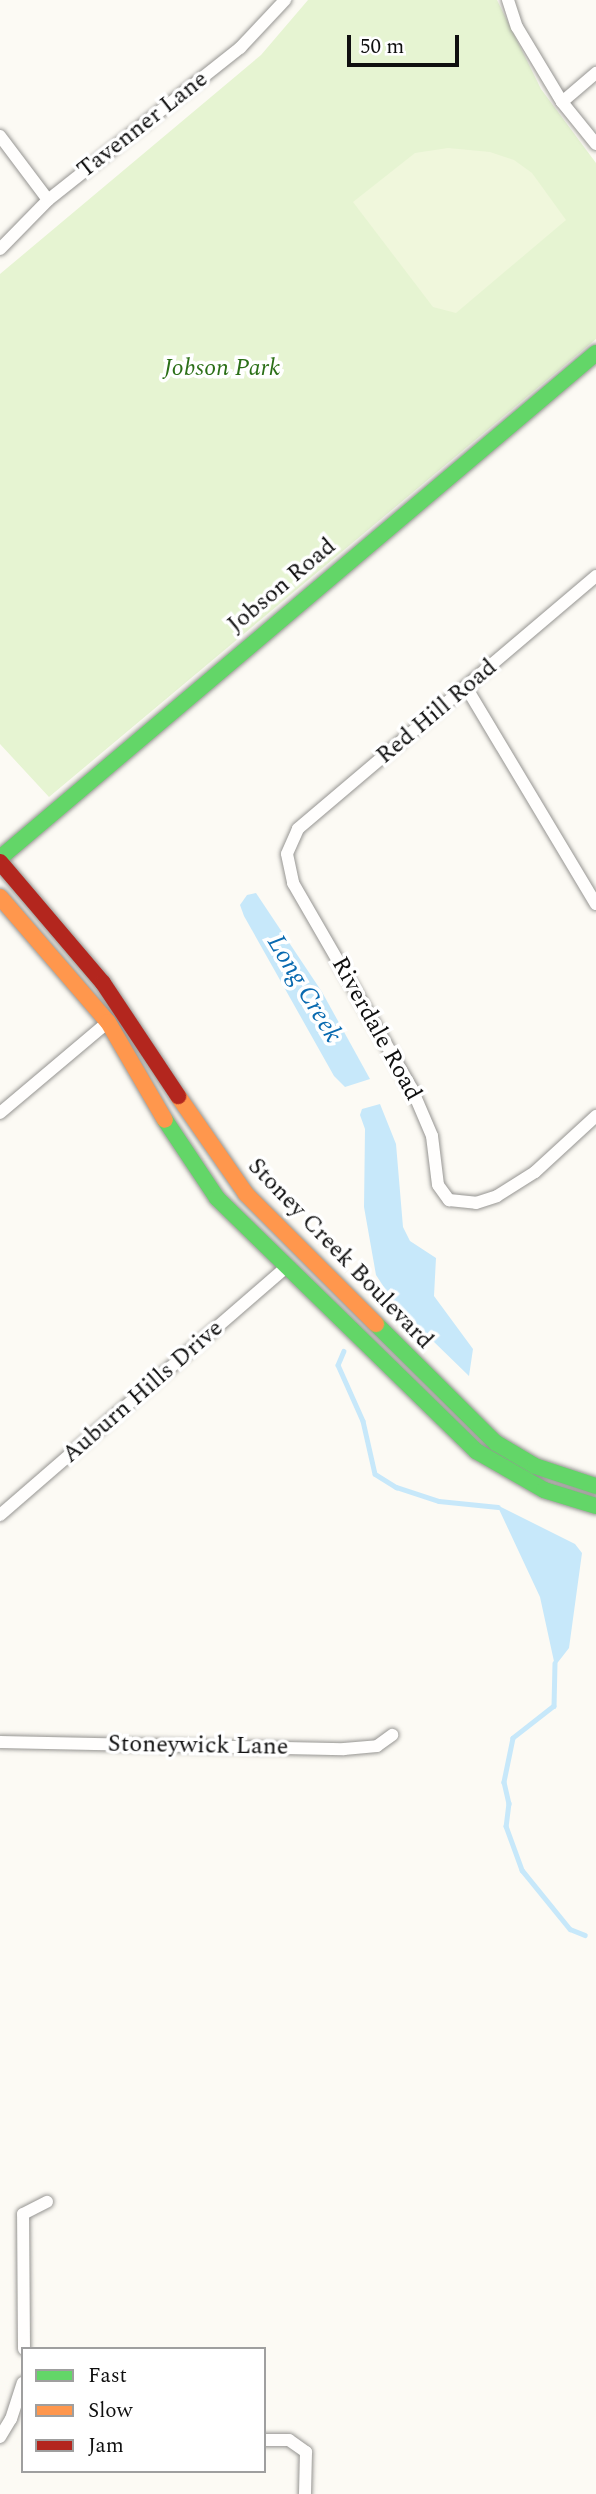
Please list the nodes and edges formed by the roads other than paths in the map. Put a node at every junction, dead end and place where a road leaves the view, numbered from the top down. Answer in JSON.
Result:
{"nodes":[{"id":1,"x":285,"y":0,"type":"edge"},
{"id":2,"x":508,"y":0,"type":"edge"},
{"id":3,"x":596,"y":74,"type":"edge"},
{"id":4,"x":562,"y":103,"type":"junction"},
{"id":5,"x":0,"y":136,"type":"edge"},
{"id":6,"x":596,"y":145,"type":"edge"},
{"id":7,"x":48,"y":200,"type":"junction"},
{"id":8,"x":0,"y":249,"type":"edge"},
{"id":9,"x":596,"y":352,"type":"edge"},
{"id":10,"x":596,"y":576,"type":"edge"},
{"id":11,"x":466,"y":687,"type":"junction"},
{"id":12,"x":287,"y":854,"type":"joint"},
{"id":13,"x":0,"y":860,"type":"edge"},
{"id":14,"x":0,"y":897,"type":"edge"},
{"id":15,"x":596,"y":904,"type":"edge"},
{"id":16,"x":108,"y":1022,"type":"junction"},
{"id":17,"x":0,"y":1112,"type":"edge"},
{"id":18,"x":596,"y":1116,"type":"edge"},
{"id":19,"x":286,"y":1267,"type":"junction"},
{"id":20,"x":596,"y":1486,"type":"edge"},
{"id":21,"x":596,"y":1506,"type":"edge"},
{"id":22,"x":0,"y":1515,"type":"edge"},
{"id":23,"x":392,"y":1735,"type":"dead end"},
{"id":24,"x":0,"y":1742,"type":"edge"},
{"id":25,"x":47,"y":2202,"type":"dead end"},
{"id":26,"x":24,"y":2347,"type":"edge"},
{"id":27,"x":21,"y":2395,"type":"edge"},
{"id":28,"x":17,"y":2421,"type":"edge"},
{"id":29,"x":0,"y":2437,"type":"edge"},
{"id":30,"x":266,"y":2440,"type":"edge"},
{"id":31,"x":306,"y":2494,"type":"edge"}],
"edges":[{"from":1,"to":7,"type":"street","name":"Tavenner Lane"},
{"from":2,"to":4,"type":"street"},
{"from":3,"to":4,"type":"street"},
{"from":4,"to":6,"type":"street"},
{"from":5,"to":7,"type":"street"},
{"from":7,"to":8,"type":"street","name":"Tavenner Lane"},
{"from":9,"to":13,"type":"street","name":"Jobson Road"},
{"from":10,"to":11,"type":"street","name":"Red Hill Road"},
{"from":11,"to":12,"type":"street","name":"Red Hill Road"},
{"from":11,"to":15,"type":"street"},
{"from":12,"to":18,"type":"street","name":"Riverdale Road"},
{"from":13,"to":20,"type":"street","name":"Stoney Creek Boulevard"},
{"from":14,"to":16,"type":"street","name":"Stoney Creek Boulevard"},
{"from":16,"to":17,"type":"street"},
{"from":16,"to":19,"type":"street","name":"Stoney Creek Boulevard"},
{"from":19,"to":21,"type":"street","name":"Stoney Creek Boulevard"},
{"from":19,"to":22,"type":"street","name":"Auburn Hills Drive"},
{"from":23,"to":24,"type":"street","name":"Stoneywick Lane"},
{"from":25,"to":26,"type":"street"},
{"from":27,"to":28,"type":"street"},
{"from":28,"to":29,"type":"street"},
{"from":30,"to":31,"type":"street"}]}
